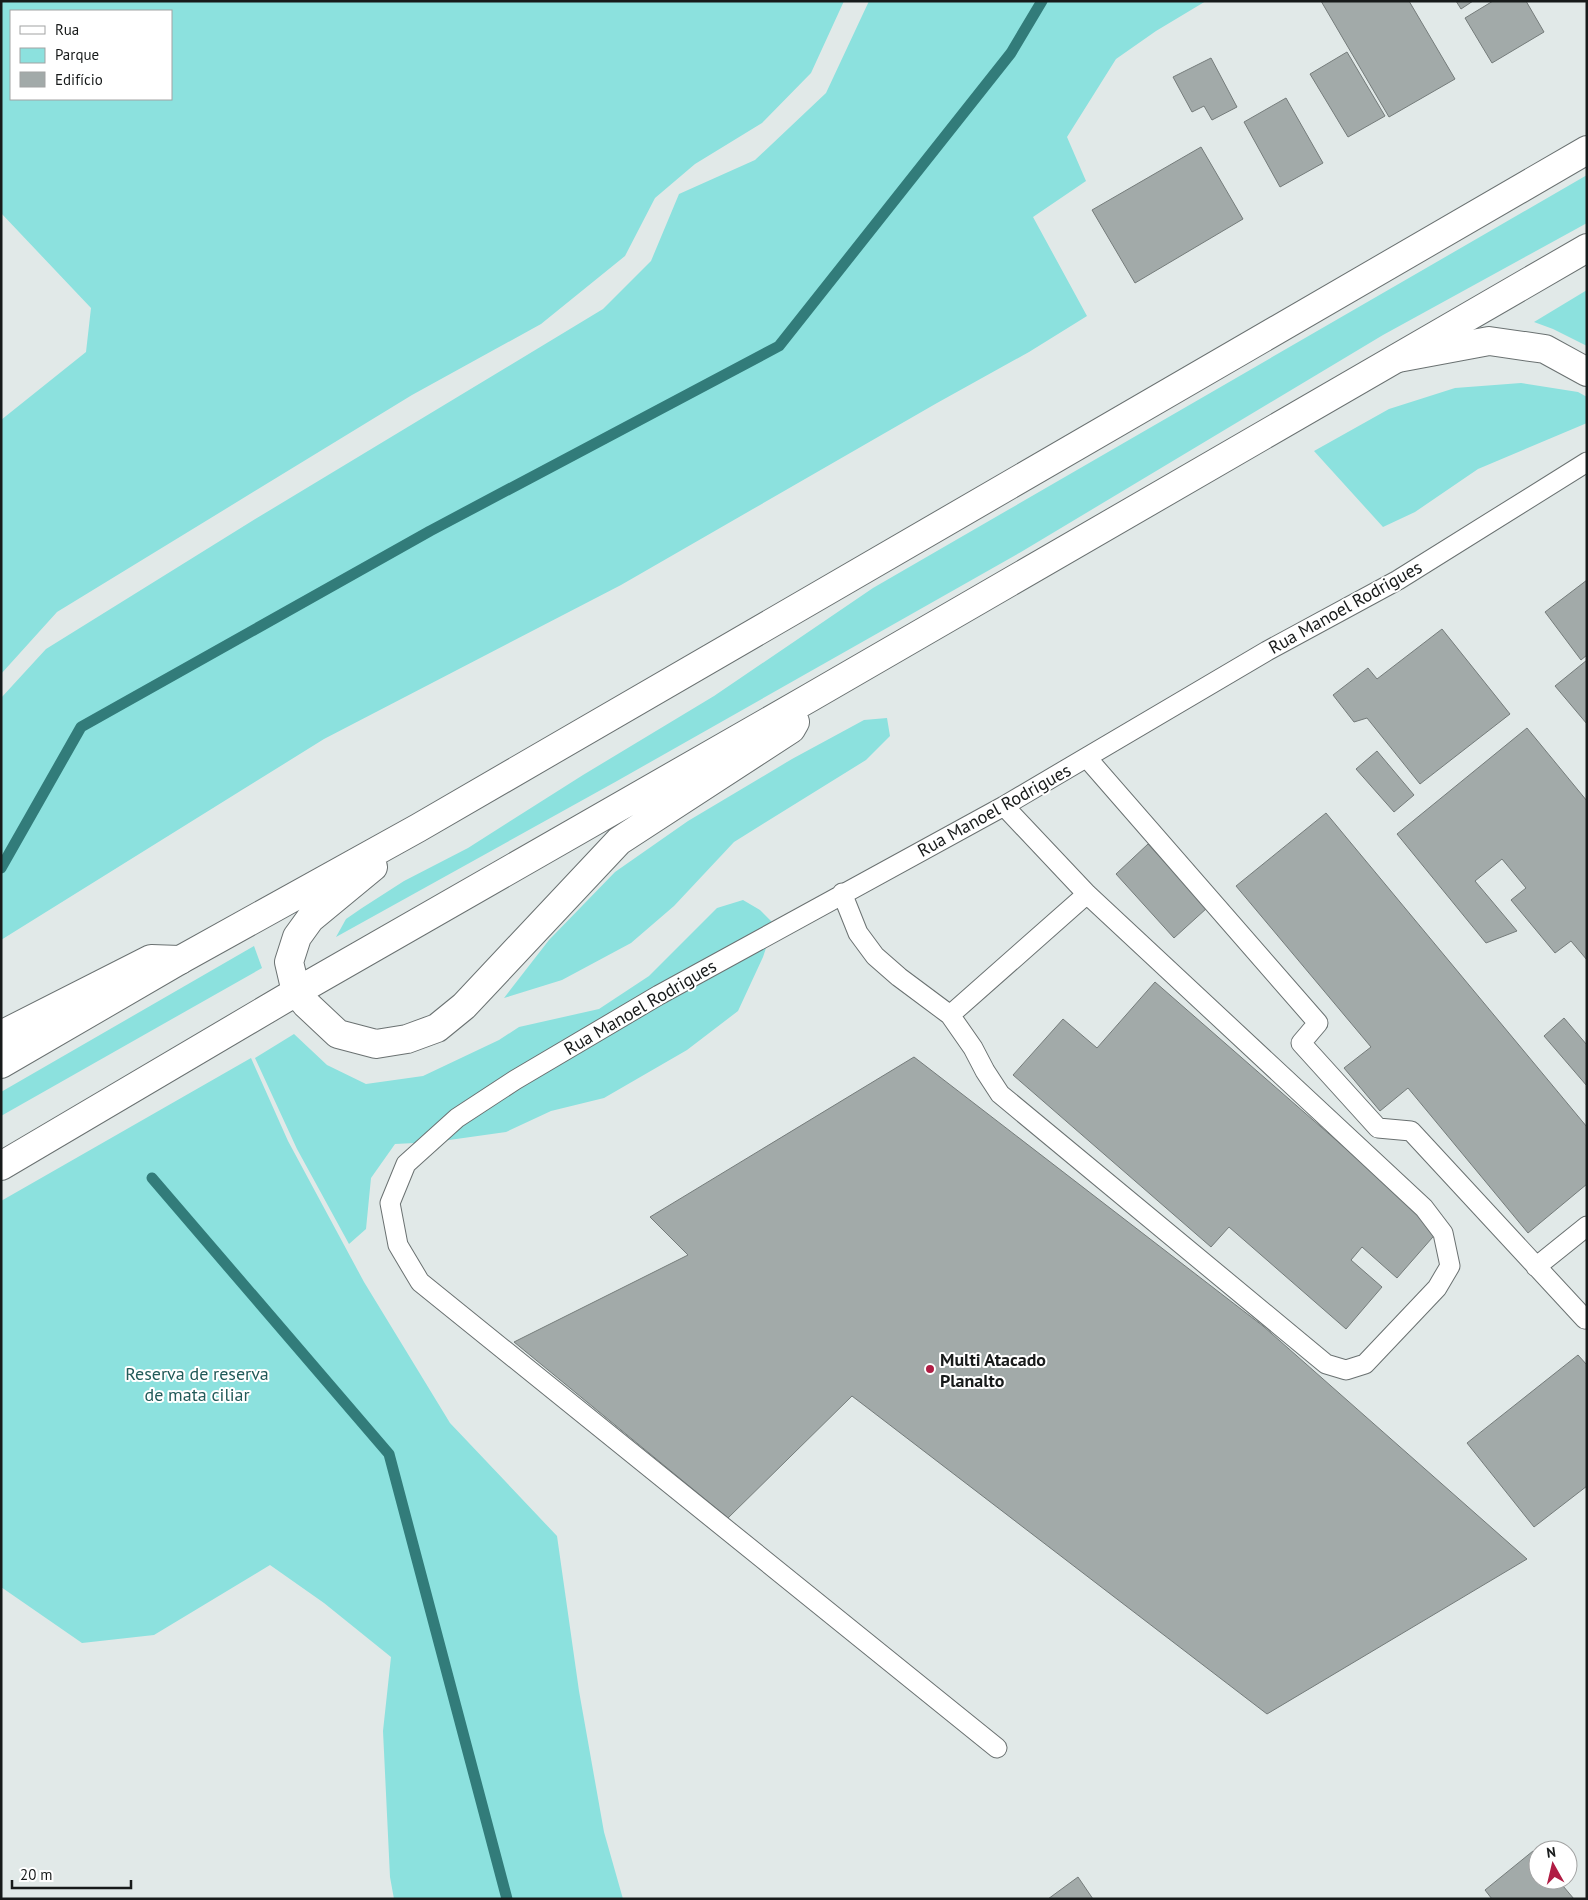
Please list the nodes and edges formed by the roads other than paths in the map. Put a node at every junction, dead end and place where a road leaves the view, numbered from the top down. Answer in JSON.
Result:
{"nodes":[{"id":1,"x":1587,"y":150,"type":"edge"},
{"id":2,"x":1587,"y":248,"type":"edge"},
{"id":3,"x":1394,"y":359,"type":"junction"},
{"id":4,"x":1587,"y":372,"type":"edge"},
{"id":5,"x":1587,"y":462,"type":"edge"},
{"id":6,"x":811,"y":697,"type":"junction"},
{"id":7,"x":1087,"y":758,"type":"junction"},
{"id":8,"x":1004,"y":806,"type":"junction"},
{"id":9,"x":418,"y":828,"type":"junction"},
{"id":10,"x":842,"y":893,"type":"junction"},
{"id":11,"x":1087,"y":894,"type":"junction"},
{"id":12,"x":180,"y":960,"type":"junction"},
{"id":13,"x":296,"y":992,"type":"junction"},
{"id":14,"x":950,"y":1015,"type":"junction"},
{"id":15,"x":1,"y":1035,"type":"edge"},
{"id":16,"x":1,"y":1064,"type":"edge"},
{"id":17,"x":1,"y":1166,"type":"edge"},
{"id":18,"x":1587,"y":1226,"type":"edge"},
{"id":19,"x":1536,"y":1267,"type":"junction"},
{"id":20,"x":1587,"y":1318,"type":"edge"},
{"id":21,"x":997,"y":1748,"type":"dead end"}],
"edges":[{"from":1,"to":9,"type":"main road"},
{"from":2,"to":3,"type":"main road"},
{"from":3,"to":4,"type":"main road"},
{"from":3,"to":6,"type":"main road"},
{"from":5,"to":7,"type":"lane","name":"Rua Manoel Rodrigues"},
{"from":6,"to":13,"type":"main road"},
{"from":6,"to":13,"type":"main road"},
{"from":7,"to":8,"type":"lane","name":"Rua Manoel Rodrigues"},
{"from":7,"to":19,"type":"lane"},
{"from":8,"to":10,"type":"lane","name":"Rua Manoel Rodrigues"},
{"from":8,"to":11,"type":"lane"},
{"from":9,"to":12,"type":"main road"},
{"from":9,"to":13,"type":"main road"},
{"from":10,"to":14,"type":"lane"},
{"from":10,"to":21,"type":"lane","name":"Rua Manoel Rodrigues"},
{"from":11,"to":14,"type":"lane"},
{"from":11,"to":14,"type":"lane"},
{"from":12,"to":15,"type":"main road"},
{"from":12,"to":16,"type":"main road"},
{"from":13,"to":17,"type":"main road"},
{"from":18,"to":19,"type":"lane"},
{"from":19,"to":20,"type":"lane"}]}
